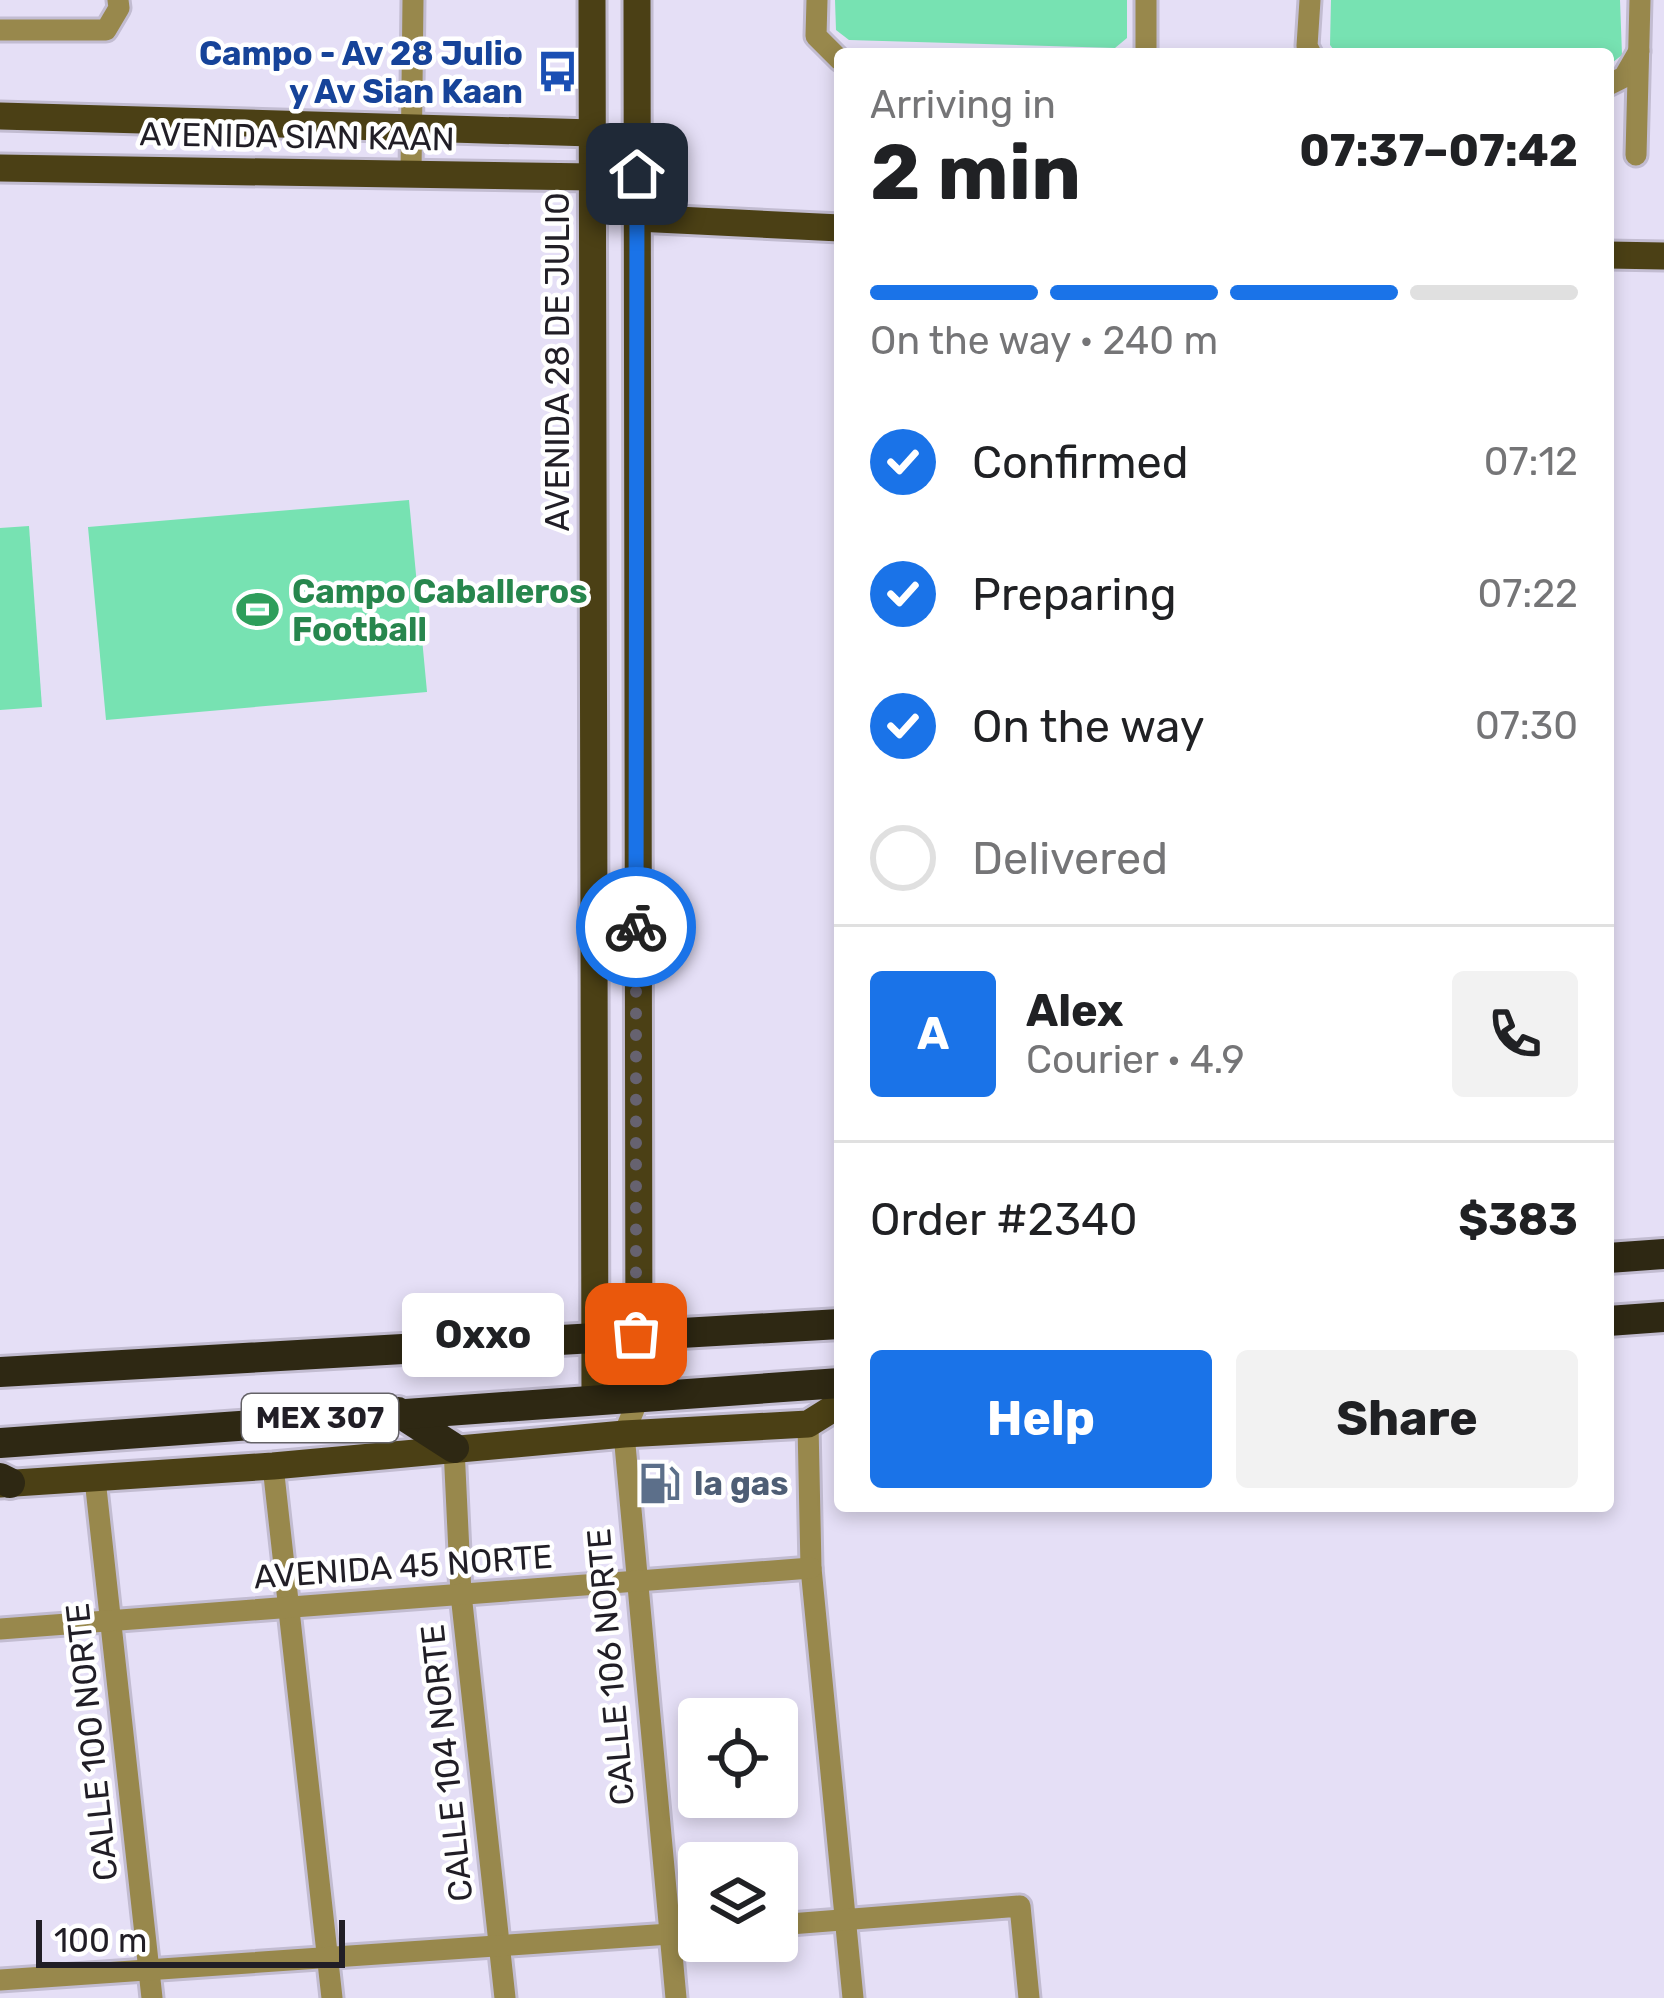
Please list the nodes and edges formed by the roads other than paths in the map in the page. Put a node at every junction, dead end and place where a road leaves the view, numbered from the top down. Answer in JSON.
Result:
{"nodes":[{"id":1,"x":118,"y":0,"type":"edge"},
{"id":2,"x":413,"y":0,"type":"edge"},
{"id":3,"x":592,"y":0,"type":"edge"},
{"id":4,"x":637,"y":0,"type":"edge"},
{"id":5,"x":817,"y":0,"type":"edge"},
{"id":6,"x":1146,"y":0,"type":"edge"},
{"id":7,"x":1310,"y":0,"type":"edge"},
{"id":8,"x":1640,"y":0,"type":"edge"},
{"id":9,"x":0,"y":30,"type":"edge"},
{"id":10,"x":1146,"y":48,"type":"edge"},
{"id":11,"x":1308,"y":48,"type":"edge"},
{"id":12,"x":1640,"y":51,"type":"junction"},
{"id":13,"x":834,"y":54,"type":"edge"},
{"id":14,"x":1614,"y":82,"type":"edge"},
{"id":15,"x":0,"y":116,"type":"edge"},
{"id":16,"x":412,"y":128,"type":"junction"},
{"id":17,"x":592,"y":133,"type":"junction"},
{"id":18,"x":1636,"y":155,"type":"dead end"},
{"id":19,"x":0,"y":168,"type":"edge"},
{"id":20,"x":411,"y":174,"type":"junction"},
{"id":21,"x":593,"y":177,"type":"junction"},
{"id":22,"x":637,"y":218,"type":"junction"},
{"id":23,"x":834,"y":228,"type":"edge"},
{"id":24,"x":1614,"y":255,"type":"edge"},
{"id":25,"x":1664,"y":256,"type":"edge"},
{"id":26,"x":637,"y":462,"type":"junction"},
{"id":27,"x":593,"y":463,"type":"junction"},
{"id":28,"x":1664,"y":1254,"type":"edge"},
{"id":29,"x":1614,"y":1258,"type":"edge"},
{"id":30,"x":1664,"y":1317,"type":"edge"},
{"id":31,"x":1614,"y":1321,"type":"edge"},
{"id":32,"x":834,"y":1324,"type":"edge"},
{"id":33,"x":636,"y":1334,"type":"junction"},
{"id":34,"x":592,"y":1337,"type":"junction"},
{"id":35,"x":0,"y":1372,"type":"edge"},
{"id":36,"x":834,"y":1382,"type":"edge"},
{"id":37,"x":639,"y":1397,"type":"junction"},
{"id":38,"x":595,"y":1401,"type":"junction"},
{"id":39,"x":834,"y":1407,"type":"edge"},
{"id":40,"x":398,"y":1412,"type":"junction"},
{"id":41,"x":808,"y":1424,"type":"junction"},
{"id":42,"x":623,"y":1434,"type":"junction"},
{"id":43,"x":0,"y":1443,"type":"edge"},
{"id":44,"x":454,"y":1448,"type":"junction"},
{"id":45,"x":273,"y":1466,"type":"junction"},
{"id":46,"x":94,"y":1479,"type":"junction"},
{"id":47,"x":3,"y":1482,"type":"edge"},
{"id":48,"x":812,"y":1568,"type":"junction"},
{"id":49,"x":637,"y":1581,"type":"junction"},
{"id":50,"x":461,"y":1594,"type":"junction"},
{"id":51,"x":287,"y":1607,"type":"junction"},
{"id":52,"x":112,"y":1623,"type":"junction"},
{"id":53,"x":0,"y":1629,"type":"edge"},
{"id":54,"x":845,"y":1919,"type":"junction"},
{"id":55,"x":798,"y":1923,"type":"edge"},
{"id":56,"x":678,"y":1934,"type":"edge"},
{"id":57,"x":670,"y":1935,"type":"junction"},
{"id":58,"x":499,"y":1945,"type":"junction"},
{"id":59,"x":327,"y":1957,"type":"junction"},
{"id":60,"x":149,"y":1972,"type":"junction"},
{"id":61,"x":0,"y":1980,"type":"edge"},
{"id":62,"x":152,"y":1998,"type":"edge"},
{"id":63,"x":332,"y":1998,"type":"edge"},
{"id":64,"x":505,"y":1998,"type":"edge"},
{"id":65,"x":676,"y":1998,"type":"edge"},
{"id":66,"x":853,"y":1998,"type":"edge"},
{"id":67,"x":1029,"y":1998,"type":"edge"}],
"edges":[{"from":1,"to":9,"type":"street"},
{"from":2,"to":16,"type":"street"},
{"from":3,"to":17,"type":"main road","name":"AVENIDA 28 DE JULIO"},
{"from":4,"to":22,"type":"main road"},
{"from":5,"to":13,"type":"street"},
{"from":6,"to":10,"type":"street"},
{"from":7,"to":11,"type":"street"},
{"from":8,"to":12,"type":"street"},
{"from":12,"to":14,"type":"street"},
{"from":12,"to":18,"type":"street"},
{"from":15,"to":16,"type":"main road","name":"AVENIDA SIAN KAAN"},
{"from":16,"to":17,"type":"main road","name":"AVENIDA SIAN KAAN"},
{"from":16,"to":20,"type":"street"},
{"from":17,"to":21,"type":"main road","name":"AVENIDA 28 DE JULIO"},
{"from":19,"to":20,"type":"main road","name":"AVENIDA SIAN KAAN"},
{"from":20,"to":21,"type":"main road","name":"AVENIDA SIAN KAAN"},
{"from":21,"to":27,"type":"main road","name":"AVENIDA 28 DE JULIO"},
{"from":22,"to":23,"type":"main road"},
{"from":22,"to":26,"type":"main road"},
{"from":24,"to":25,"type":"main road"},
{"from":26,"to":27,"type":"main road"},
{"from":26,"to":33,"type":"main road"},
{"from":27,"to":34,"type":"main road","name":"AVENIDA 28 DE JULIO"},
{"from":28,"to":29,"type":"highway"},
{"from":30,"to":31,"type":"highway"},
{"from":32,"to":33,"type":"highway","number":"MEX 307"},
{"from":33,"to":34,"type":"highway","number":"MEX 307"},
{"from":33,"to":37,"type":"main road","name":"CALLE 106 NORTE"},
{"from":34,"to":35,"type":"highway","number":"MEX 307"},
{"from":34,"to":38,"type":"main road","name":"AVENIDA 28 DE JULIO"},
{"from":36,"to":37,"type":"highway","number":"MEX 307"},
{"from":37,"to":38,"type":"highway","number":"MEX 307"},
{"from":37,"to":42,"type":"street","name":"CALLE 106 NORTE"},
{"from":38,"to":40,"type":"highway","number":"MEX 307"},
{"from":38,"to":42,"type":"street"},
{"from":39,"to":41,"type":"main road"},
{"from":40,"to":43,"type":"highway","number":"MEX 307"},
{"from":40,"to":44,"type":"highway"},
{"from":41,"to":42,"type":"main road"},
{"from":41,"to":48,"type":"street"},
{"from":42,"to":44,"type":"main road"},
{"from":42,"to":49,"type":"street","name":"CALLE 106 NORTE"},
{"from":44,"to":45,"type":"main road"},
{"from":44,"to":50,"type":"street","name":"CALLE 104 NORTE"},
{"from":45,"to":46,"type":"main road"},
{"from":45,"to":51,"type":"street"},
{"from":46,"to":47,"type":"main road"},
{"from":46,"to":52,"type":"street","name":"CALLE 100 NORTE"},
{"from":48,"to":49,"type":"street","name":"AVENIDA 45 NORTE"},
{"from":48,"to":54,"type":"street"},
{"from":49,"to":50,"type":"street","name":"AVENIDA 45 NORTE"},
{"from":49,"to":57,"type":"street","name":"CALLE 106 NORTE"},
{"from":50,"to":51,"type":"street","name":"AVENIDA 45 NORTE"},
{"from":50,"to":58,"type":"street","name":"CALLE 104 NORTE"},
{"from":51,"to":52,"type":"street","name":"AVENIDA 45 NORTE"},
{"from":51,"to":59,"type":"street"},
{"from":52,"to":53,"type":"street","name":"AVENIDA 45 NORTE"},
{"from":52,"to":60,"type":"street","name":"CALLE 100 NORTE"},
{"from":54,"to":55,"type":"street"},
{"from":54,"to":66,"type":"street"},
{"from":54,"to":67,"type":"street"},
{"from":56,"to":57,"type":"street"},
{"from":57,"to":58,"type":"street"},
{"from":57,"to":65,"type":"street","name":"CALLE 106 NORTE"},
{"from":58,"to":59,"type":"street"},
{"from":58,"to":64,"type":"street","name":"CALLE 104 NORTE"},
{"from":59,"to":60,"type":"street"},
{"from":59,"to":63,"type":"street"},
{"from":60,"to":61,"type":"street"},
{"from":60,"to":62,"type":"street","name":"CALLE 100 NORTE"}]}
